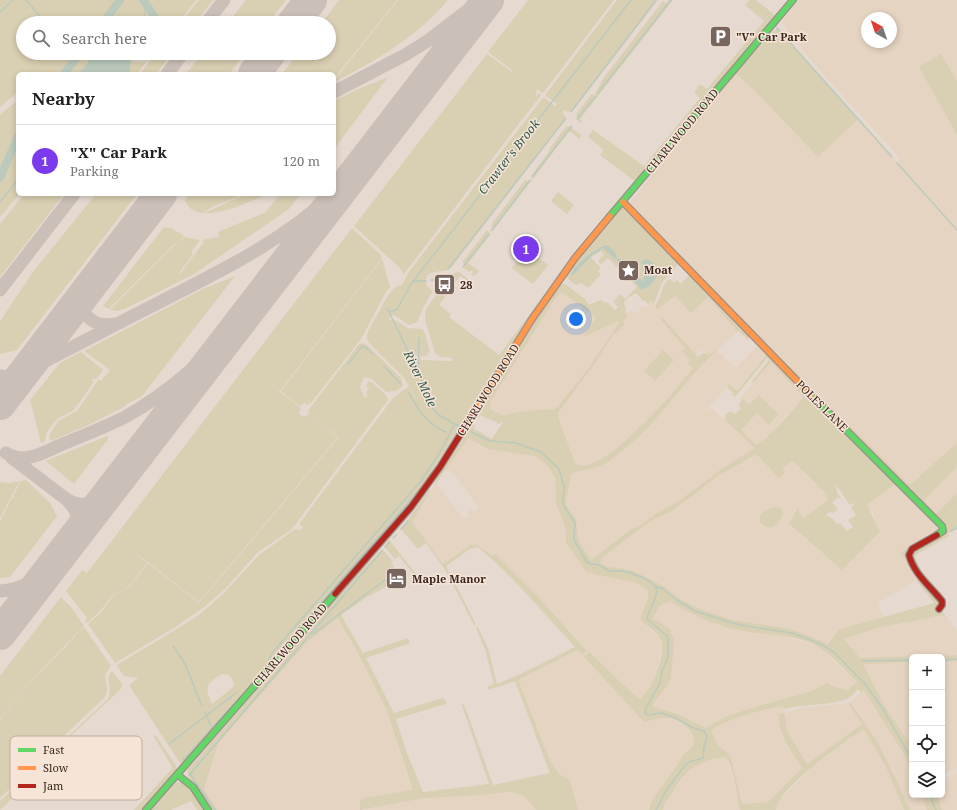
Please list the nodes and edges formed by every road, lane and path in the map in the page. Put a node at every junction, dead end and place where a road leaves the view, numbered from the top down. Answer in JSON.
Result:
{"nodes":[{"id":1,"x":793,"y":0,"type":"edge"},
{"id":2,"x":623,"y":202,"type":"junction"},
{"id":3,"x":939,"y":609,"type":"dead end"},
{"id":4,"x":178,"y":775,"type":"junction"},
{"id":5,"x":146,"y":810,"type":"edge"},
{"id":6,"x":208,"y":810,"type":"edge"}],
"edges":[{"from":1,"to":2,"type":"street","name":"CHARLWOOD ROAD"},
{"from":2,"to":3,"type":"street","name":"POLES LANE"},
{"from":2,"to":4,"type":"street","name":"CHARLWOOD ROAD"},
{"from":4,"to":5,"type":"street","name":"CHARLWOOD ROAD"},
{"from":4,"to":6,"type":"street"}]}
